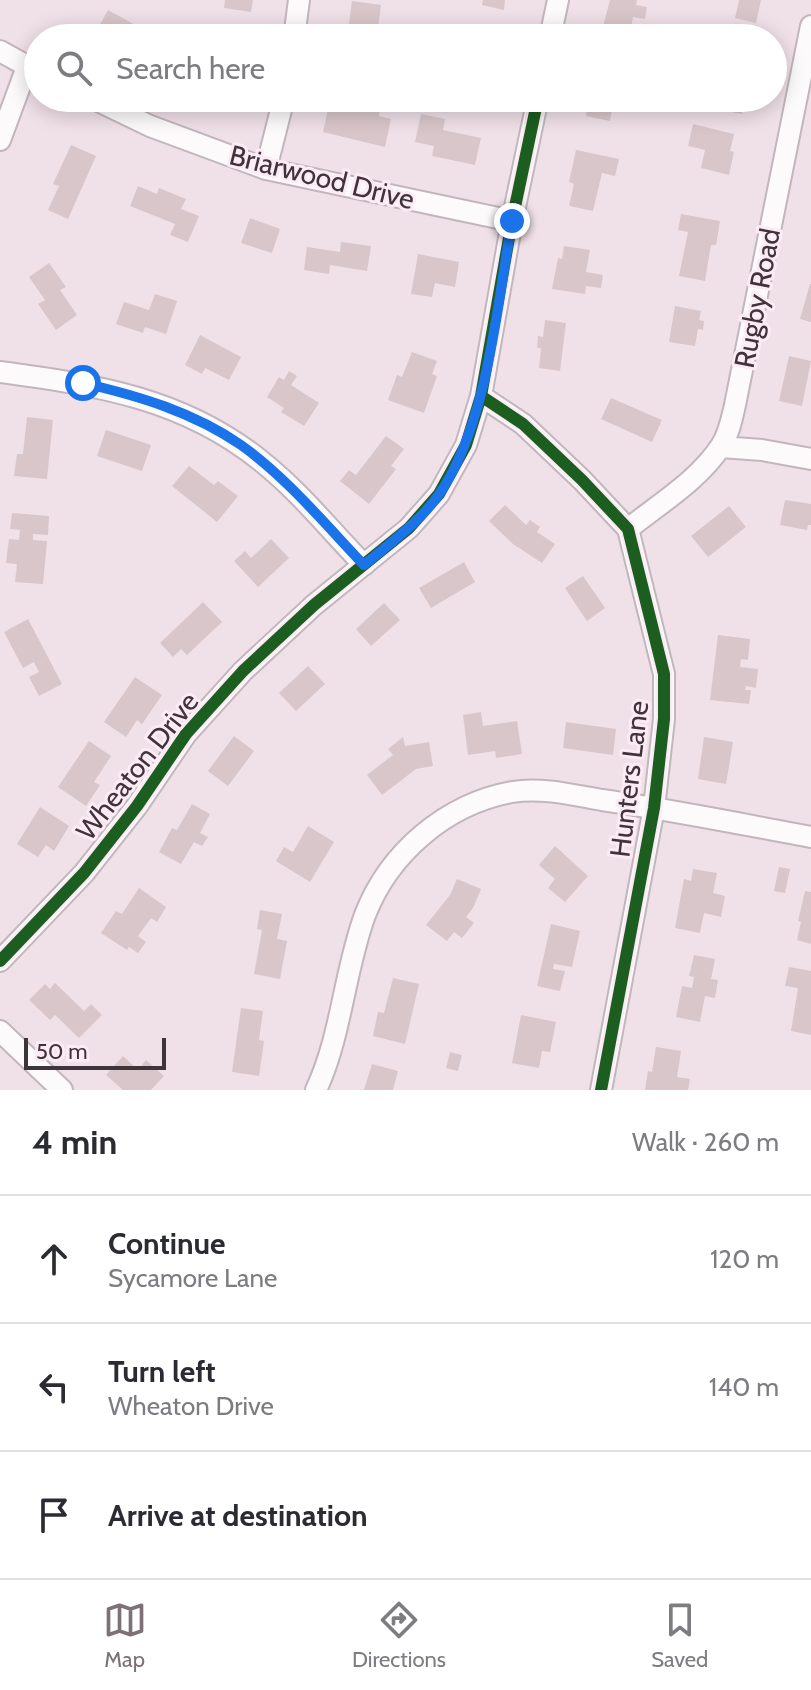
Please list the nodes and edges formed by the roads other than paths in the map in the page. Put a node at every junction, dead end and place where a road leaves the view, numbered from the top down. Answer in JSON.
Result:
{"nodes":[{"id":1,"x":299,"y":0,"type":"edge"},
{"id":2,"x":558,"y":0,"type":"edge"},
{"id":3,"x":296,"y":24,"type":"edge"},
{"id":4,"x":553,"y":24,"type":"edge"},
{"id":5,"x":811,"y":26,"type":"edge"},
{"id":6,"x":0,"y":51,"type":"edge"},
{"id":7,"x":24,"y":64,"type":"edge"},
{"id":8,"x":24,"y":87,"type":"edge"},
{"id":9,"x":121,"y":112,"type":"edge"},
{"id":10,"x":280,"y":112,"type":"edge"},
{"id":11,"x":535,"y":112,"type":"edge"},
{"id":12,"x":0,"y":140,"type":"edge"},
{"id":13,"x":266,"y":169,"type":"junction"},
{"id":14,"x":512,"y":221,"type":"junction"},
{"id":15,"x":0,"y":372,"type":"edge"},
{"id":16,"x":481,"y":396,"type":"junction"},
{"id":17,"x":721,"y":447,"type":"junction"},
{"id":18,"x":811,"y":459,"type":"edge"},
{"id":19,"x":628,"y":529,"type":"junction"},
{"id":20,"x":364,"y":565,"type":"junction"},
{"id":21,"x":654,"y":808,"type":"junction"},
{"id":22,"x":811,"y":837,"type":"edge"},
{"id":23,"x":0,"y":961,"type":"edge"},
{"id":24,"x":0,"y":1031,"type":"edge"},
{"id":25,"x":62,"y":1090,"type":"edge"},
{"id":26,"x":316,"y":1090,"type":"edge"},
{"id":27,"x":601,"y":1090,"type":"edge"}],
"edges":[{"from":1,"to":3,"type":"street"},
{"from":2,"to":4,"type":"street"},
{"from":5,"to":17,"type":"street","name":"Rugby Road"},
{"from":6,"to":7,"type":"street"},
{"from":8,"to":12,"type":"street"},
{"from":9,"to":13,"type":"street","name":"Briarwood Drive"},
{"from":10,"to":13,"type":"street"},
{"from":11,"to":14,"type":"street","name":"Wheaton Drive"},
{"from":13,"to":14,"type":"street","name":"Briarwood Drive"},
{"from":14,"to":16,"type":"street","name":"Wheaton Drive"},
{"from":15,"to":20,"type":"street"},
{"from":16,"to":19,"type":"street","name":"Hunters Lane"},
{"from":16,"to":20,"type":"street","name":"Wheaton Drive"},
{"from":17,"to":18,"type":"street"},
{"from":17,"to":19,"type":"street","name":"Rugby Road"},
{"from":19,"to":21,"type":"street","name":"Hunters Lane"},
{"from":20,"to":23,"type":"street","name":"Wheaton Drive"},
{"from":21,"to":22,"type":"street"},
{"from":21,"to":26,"type":"street"},
{"from":21,"to":27,"type":"street","name":"Hunters Lane"},
{"from":24,"to":25,"type":"street"}]}
